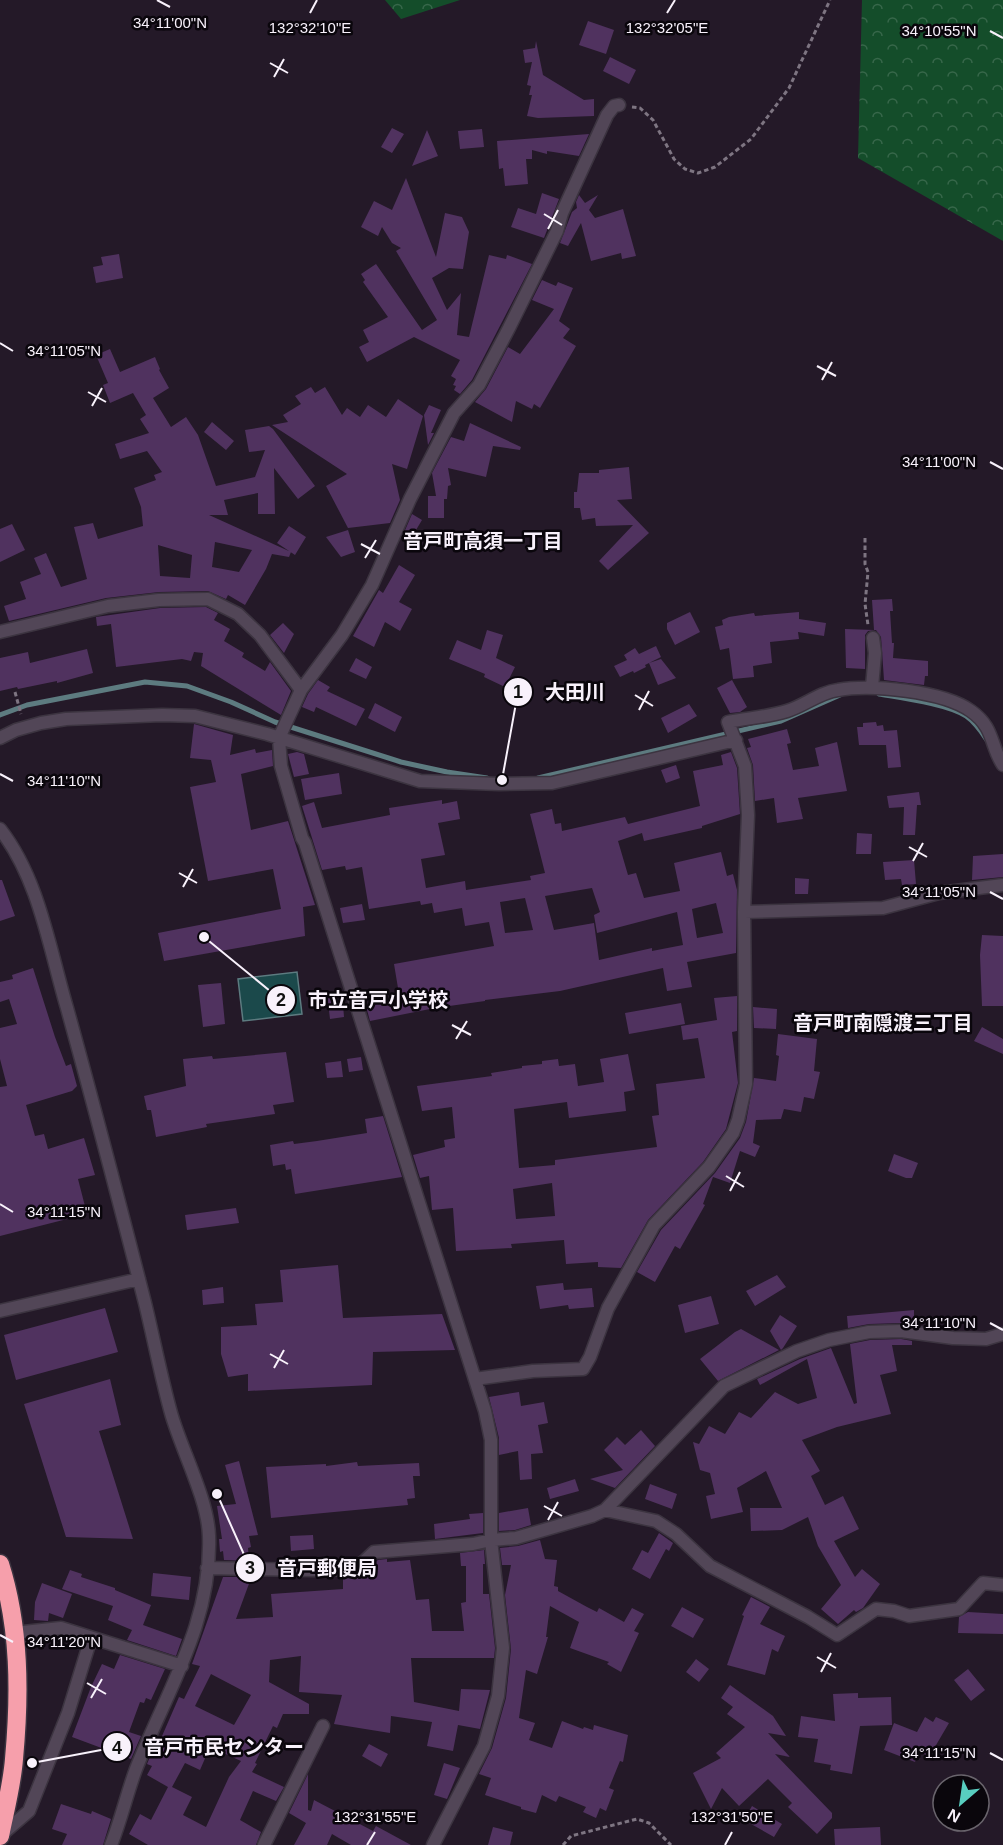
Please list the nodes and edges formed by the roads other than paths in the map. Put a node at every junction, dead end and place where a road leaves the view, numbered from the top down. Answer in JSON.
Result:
{"nodes":[{"id":1,"x":619,"y":105,"type":"road end"},
{"id":2,"x":0,"y":632,"type":"edge"},
{"id":3,"x":873,"y":638,"type":"road end"},
{"id":4,"x":872,"y":687,"type":"junction"},
{"id":5,"x":301,"y":690,"type":"junction"},
{"id":6,"x":0,"y":738,"type":"edge"},
{"id":7,"x":279,"y":738,"type":"junction"},
{"id":8,"x":736,"y":740,"type":"junction"},
{"id":9,"x":1001,"y":752,"type":"edge"},
{"id":10,"x":1003,"y":765,"type":"edge"},
{"id":11,"x":0,"y":828,"type":"edge"},
{"id":12,"x":1003,"y":885,"type":"edge"},
{"id":13,"x":744,"y":912,"type":"junction"},
{"id":14,"x":139,"y":1279,"type":"junction"},
{"id":15,"x":0,"y":1311,"type":"edge"},
{"id":16,"x":1003,"y":1334,"type":"edge"},
{"id":17,"x":475,"y":1379,"type":"junction"},
{"id":18,"x":605,"y":1510,"type":"junction"},
{"id":19,"x":491,"y":1540,"type":"junction"},
{"id":20,"x":0,"y":1564,"type":"edge"},
{"id":21,"x":207,"y":1568,"type":"junction"},
{"id":22,"x":1003,"y":1585,"type":"edge"},
{"id":23,"x":15,"y":1633,"type":"junction"},
{"id":24,"x":91,"y":1638,"type":"junction"},
{"id":25,"x":182,"y":1666,"type":"junction"},
{"id":26,"x":323,"y":1726,"type":"dead end"},
{"id":27,"x":0,"y":1836,"type":"edge"},
{"id":28,"x":111,"y":1845,"type":"edge"},
{"id":29,"x":264,"y":1845,"type":"edge"},
{"id":30,"x":433,"y":1845,"type":"edge"}],
"edges":[{"from":1,"to":5,"type":"street"},
{"from":2,"to":5,"type":"street"},
{"from":3,"to":4,"type":"street"},
{"from":4,"to":8,"type":"street"},
{"from":4,"to":9,"type":"street"},
{"from":5,"to":7,"type":"street"},
{"from":6,"to":7,"type":"street"},
{"from":7,"to":8,"type":"street"},
{"from":7,"to":17,"type":"street"},
{"from":8,"to":13,"type":"street"},
{"from":9,"to":10,"type":"street"},
{"from":11,"to":14,"type":"street"},
{"from":12,"to":13,"type":"street"},
{"from":13,"to":17,"type":"street"},
{"from":14,"to":15,"type":"street"},
{"from":14,"to":21,"type":"street"},
{"from":16,"to":18,"type":"street"},
{"from":17,"to":19,"type":"street"},
{"from":18,"to":19,"type":"street"},
{"from":18,"to":22,"type":"street"},
{"from":19,"to":21,"type":"street"},
{"from":19,"to":30,"type":"street"},
{"from":20,"to":23,"type":"highway"},
{"from":21,"to":25,"type":"street"},
{"from":23,"to":24,"type":"street"},
{"from":23,"to":27,"type":"highway"},
{"from":24,"to":25,"type":"street"},
{"from":24,"to":27,"type":"street"},
{"from":25,"to":28,"type":"street"},
{"from":26,"to":29,"type":"street"}]}
